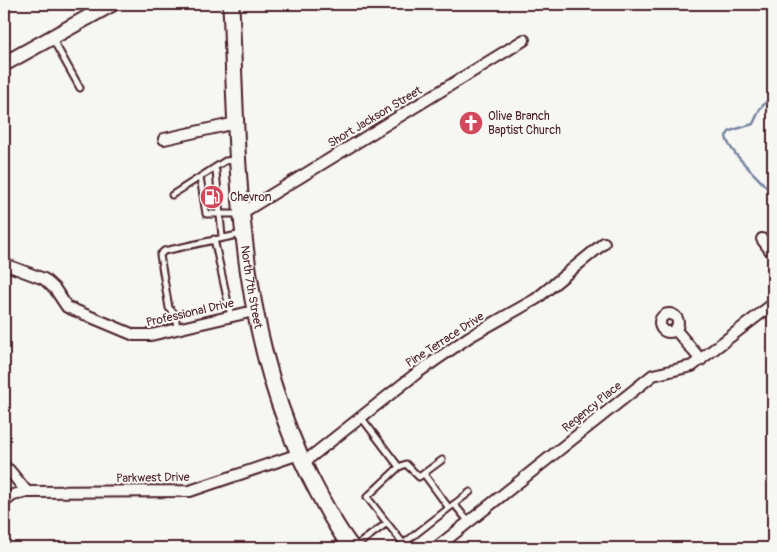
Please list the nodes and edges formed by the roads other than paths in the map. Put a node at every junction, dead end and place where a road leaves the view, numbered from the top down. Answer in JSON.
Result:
{"nodes":[{"id":1,"x":112,"y":4,"type":"edge"},
{"id":2,"x":231,"y":4,"type":"edge"},
{"id":3,"x":88,"y":10,"type":"edge"},
{"id":4,"x":52,"y":37,"type":"junction"},
{"id":5,"x":524,"y":40,"type":"dead end"},
{"id":6,"x":4,"y":64,"type":"edge"},
{"id":7,"x":80,"y":88,"type":"dead end"},
{"id":8,"x":236,"y":123,"type":"junction"},
{"id":9,"x":164,"y":139,"type":"dead end"},
{"id":10,"x":238,"y":160,"type":"junction"},
{"id":11,"x":214,"y":168,"type":"junction"},
{"id":12,"x":200,"y":177,"type":"junction"},
{"id":13,"x":172,"y":196,"type":"dead end"},
{"id":14,"x":240,"y":214,"type":"junction"},
{"id":15,"x":220,"y":216,"type":"junction"},
{"id":16,"x":242,"y":234,"type":"junction"},
{"id":17,"x":222,"y":237,"type":"junction"},
{"id":18,"x":214,"y":239,"type":"junction"},
{"id":19,"x":762,"y":239,"type":"dead end"},
{"id":20,"x":604,"y":243,"type":"dead end"},
{"id":21,"x":773,"y":254,"type":"edge"},
{"id":22,"x":4,"y":264,"type":"edge"},
{"id":23,"x":773,"y":304,"type":"edge"},
{"id":24,"x":254,"y":311,"type":"junction"},
{"id":25,"x":231,"y":316,"type":"junction"},
{"id":26,"x":178,"y":328,"type":"junction"},
{"id":27,"x":675,"y":329,"type":"dead end"},
{"id":28,"x":701,"y":360,"type":"junction"},
{"id":29,"x":361,"y":417,"type":"junction"},
{"id":30,"x":301,"y":458,"type":"junction"},
{"id":31,"x":442,"y":460,"type":"dead end"},
{"id":32,"x":4,"y":467,"type":"edge"},
{"id":33,"x":399,"y":467,"type":"junction"},
{"id":34,"x":424,"y":474,"type":"junction"},
{"id":35,"x":27,"y":492,"type":"junction"},
{"id":36,"x":470,"y":492,"type":"dead end"},
{"id":37,"x":4,"y":502,"type":"edge"},
{"id":38,"x":452,"y":506,"type":"junction"},
{"id":39,"x":468,"y":522,"type":"junction"},
{"id":40,"x":387,"y":523,"type":"junction"},
{"id":41,"x":405,"y":546,"type":"edge"},
{"id":42,"x":352,"y":548,"type":"edge"},
{"id":43,"x":436,"y":548,"type":"edge"}],
"edges":[{"from":1,"to":3,"type":"street"},
{"from":2,"to":8,"type":"main road","name":"North 7th Street"},
{"from":3,"to":4,"type":"street"},
{"from":4,"to":6,"type":"street"},
{"from":4,"to":7,"type":"lane"},
{"from":5,"to":14,"type":"street","name":"Short Jackson Street"},
{"from":8,"to":9,"type":"street"},
{"from":8,"to":10,"type":"main road","name":"North 7th Street"},
{"from":10,"to":11,"type":"lane"},
{"from":10,"to":14,"type":"main road","name":"North 7th Street"},
{"from":11,"to":12,"type":"lane"},
{"from":11,"to":15,"type":"lane"},
{"from":12,"to":13,"type":"lane"},
{"from":12,"to":15,"type":"lane"},
{"from":14,"to":15,"type":"lane"},
{"from":14,"to":16,"type":"main road","name":"North 7th Street"},
{"from":15,"to":17,"type":"lane"},
{"from":16,"to":17,"type":"lane"},
{"from":16,"to":24,"type":"main road","name":"North 7th Street"},
{"from":17,"to":18,"type":"lane"},
{"from":18,"to":25,"type":"lane"},
{"from":18,"to":26,"type":"lane"},
{"from":19,"to":21,"type":"street"},
{"from":20,"to":29,"type":"street","name":"Pine Terrace Drive"},
{"from":22,"to":26,"type":"street","name":"Professional Drive"},
{"from":23,"to":28,"type":"street","name":"Regency Place"},
{"from":24,"to":25,"type":"street","name":"Professional Drive"},
{"from":24,"to":30,"type":"main road","name":"North 7th Street"},
{"from":25,"to":26,"type":"street","name":"Professional Drive"},
{"from":27,"to":28,"type":"street"},
{"from":28,"to":39,"type":"street","name":"Regency Place"},
{"from":29,"to":30,"type":"street","name":"Pine Terrace Drive"},
{"from":29,"to":33,"type":"lane"},
{"from":30,"to":35,"type":"street","name":"Parkwest Drive"},
{"from":30,"to":42,"type":"main road","name":"North 7th Street"},
{"from":31,"to":34,"type":"lane"},
{"from":32,"to":35,"type":"street"},
{"from":33,"to":34,"type":"lane"},
{"from":33,"to":40,"type":"lane"},
{"from":34,"to":38,"type":"lane"},
{"from":35,"to":37,"type":"street","name":"Parkwest Drive"},
{"from":36,"to":38,"type":"lane"},
{"from":38,"to":39,"type":"lane"},
{"from":38,"to":41,"type":"lane"},
{"from":39,"to":43,"type":"street","name":"Regency Place"},
{"from":40,"to":41,"type":"lane"},
{"from":40,"to":42,"type":"lane"}]}
